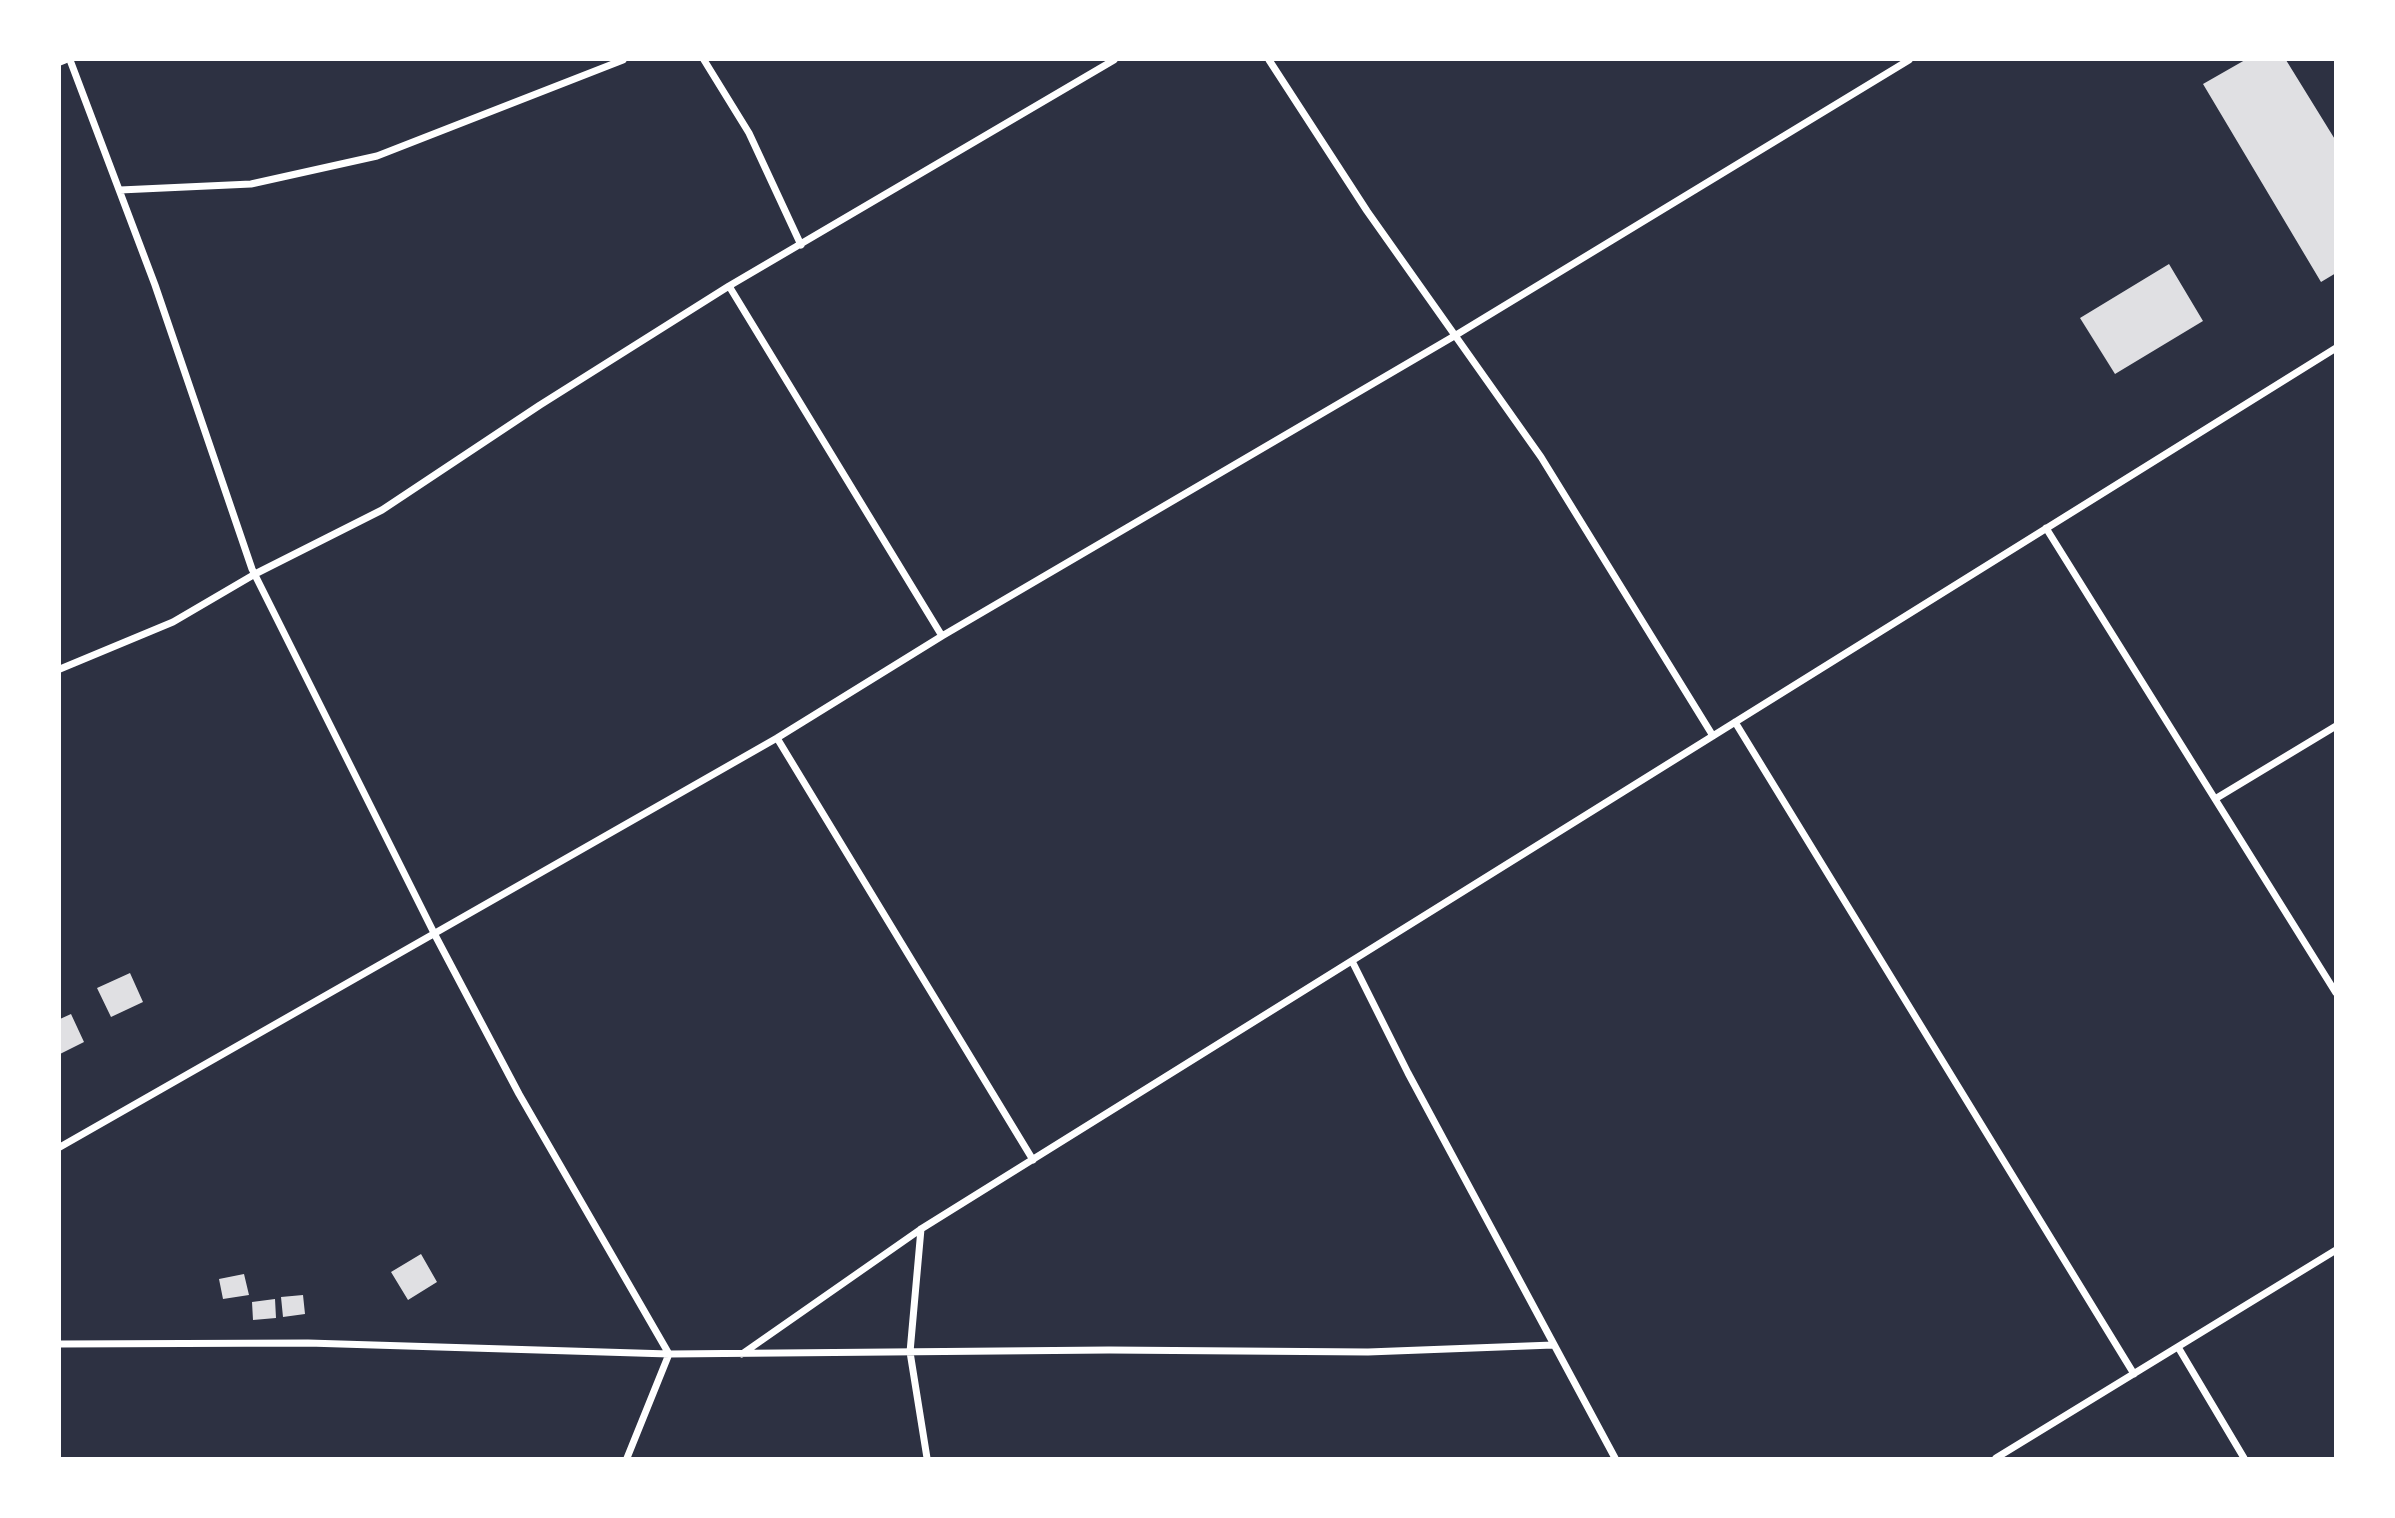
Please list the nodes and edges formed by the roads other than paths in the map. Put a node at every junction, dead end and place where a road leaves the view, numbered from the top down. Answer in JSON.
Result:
{"nodes":[{"id":1,"x":68,"y":60,"type":"edge"},
{"id":2,"x":623,"y":60,"type":"edge"},
{"id":3,"x":704,"y":60,"type":"edge"},
{"id":4,"x":1114,"y":60,"type":"edge"},
{"id":5,"x":1269,"y":60,"type":"edge"},
{"id":6,"x":1909,"y":60,"type":"edge"},
{"id":7,"x":60,"y":62,"type":"edge"},
{"id":8,"x":120,"y":190,"type":"junction"},
{"id":9,"x":801,"y":245,"type":"junction"},
{"id":10,"x":729,"y":286,"type":"junction"},
{"id":11,"x":1456,"y":335,"type":"junction"},
{"id":12,"x":2336,"y":348,"type":"edge"},
{"id":13,"x":2046,"y":528,"type":"junction"},
{"id":14,"x":255,"y":574,"type":"junction"},
{"id":15,"x":942,"y":636,"type":"junction"},
{"id":16,"x":60,"y":669,"type":"edge"},
{"id":17,"x":1735,"y":722,"type":"junction"},
{"id":18,"x":2336,"y":726,"type":"edge"},
{"id":19,"x":1713,"y":736,"type":"junction"},
{"id":20,"x":777,"y":738,"type":"junction"},
{"id":21,"x":2215,"y":799,"type":"junction"},
{"id":22,"x":435,"y":935,"type":"junction"},
{"id":23,"x":1352,"y":961,"type":"junction"},
{"id":24,"x":2336,"y":993,"type":"edge"},
{"id":25,"x":60,"y":1147,"type":"edge"},
{"id":26,"x":1033,"y":1160,"type":"junction"},
{"id":27,"x":921,"y":1230,"type":"junction"},
{"id":28,"x":2336,"y":1250,"type":"edge"},
{"id":29,"x":60,"y":1344,"type":"edge"},
{"id":30,"x":1553,"y":1345,"type":"junction"},
{"id":31,"x":2178,"y":1347,"type":"junction"},
{"id":32,"x":909,"y":1352,"type":"junction"},
{"id":33,"x":669,"y":1354,"type":"junction"},
{"id":34,"x":742,"y":1354,"type":"junction"},
{"id":35,"x":2134,"y":1374,"type":"junction"},
{"id":36,"x":627,"y":1458,"type":"edge"},
{"id":37,"x":928,"y":1458,"type":"edge"},
{"id":38,"x":1615,"y":1458,"type":"edge"},
{"id":39,"x":1996,"y":1458,"type":"edge"},
{"id":40,"x":2244,"y":1458,"type":"edge"}],
"edges":[{"from":1,"to":7,"type":"street"},
{"from":1,"to":8,"type":"street"},
{"from":2,"to":8,"type":"street"},
{"from":3,"to":9,"type":"street"},
{"from":4,"to":9,"type":"street"},
{"from":5,"to":11,"type":"street"},
{"from":6,"to":11,"type":"street"},
{"from":8,"to":14,"type":"street"},
{"from":9,"to":10,"type":"street"},
{"from":10,"to":14,"type":"street"},
{"from":10,"to":15,"type":"street"},
{"from":11,"to":15,"type":"street"},
{"from":11,"to":19,"type":"street"},
{"from":12,"to":13,"type":"street"},
{"from":13,"to":17,"type":"street"},
{"from":13,"to":21,"type":"street"},
{"from":14,"to":16,"type":"street"},
{"from":14,"to":22,"type":"street"},
{"from":15,"to":20,"type":"street"},
{"from":17,"to":19,"type":"street"},
{"from":17,"to":35,"type":"street"},
{"from":18,"to":21,"type":"street"},
{"from":19,"to":23,"type":"street"},
{"from":20,"to":22,"type":"street"},
{"from":20,"to":26,"type":"street"},
{"from":21,"to":24,"type":"street"},
{"from":22,"to":25,"type":"street"},
{"from":22,"to":33,"type":"street"},
{"from":23,"to":26,"type":"street"},
{"from":23,"to":30,"type":"street"},
{"from":26,"to":27,"type":"street"},
{"from":27,"to":32,"type":"street"},
{"from":27,"to":34,"type":"street"},
{"from":28,"to":31,"type":"street"},
{"from":29,"to":33,"type":"street"},
{"from":30,"to":32,"type":"street"},
{"from":30,"to":38,"type":"street"},
{"from":31,"to":35,"type":"street"},
{"from":31,"to":40,"type":"street"},
{"from":32,"to":34,"type":"street"},
{"from":32,"to":37,"type":"street"},
{"from":33,"to":34,"type":"street"},
{"from":33,"to":36,"type":"street"},
{"from":35,"to":39,"type":"street"}]}
